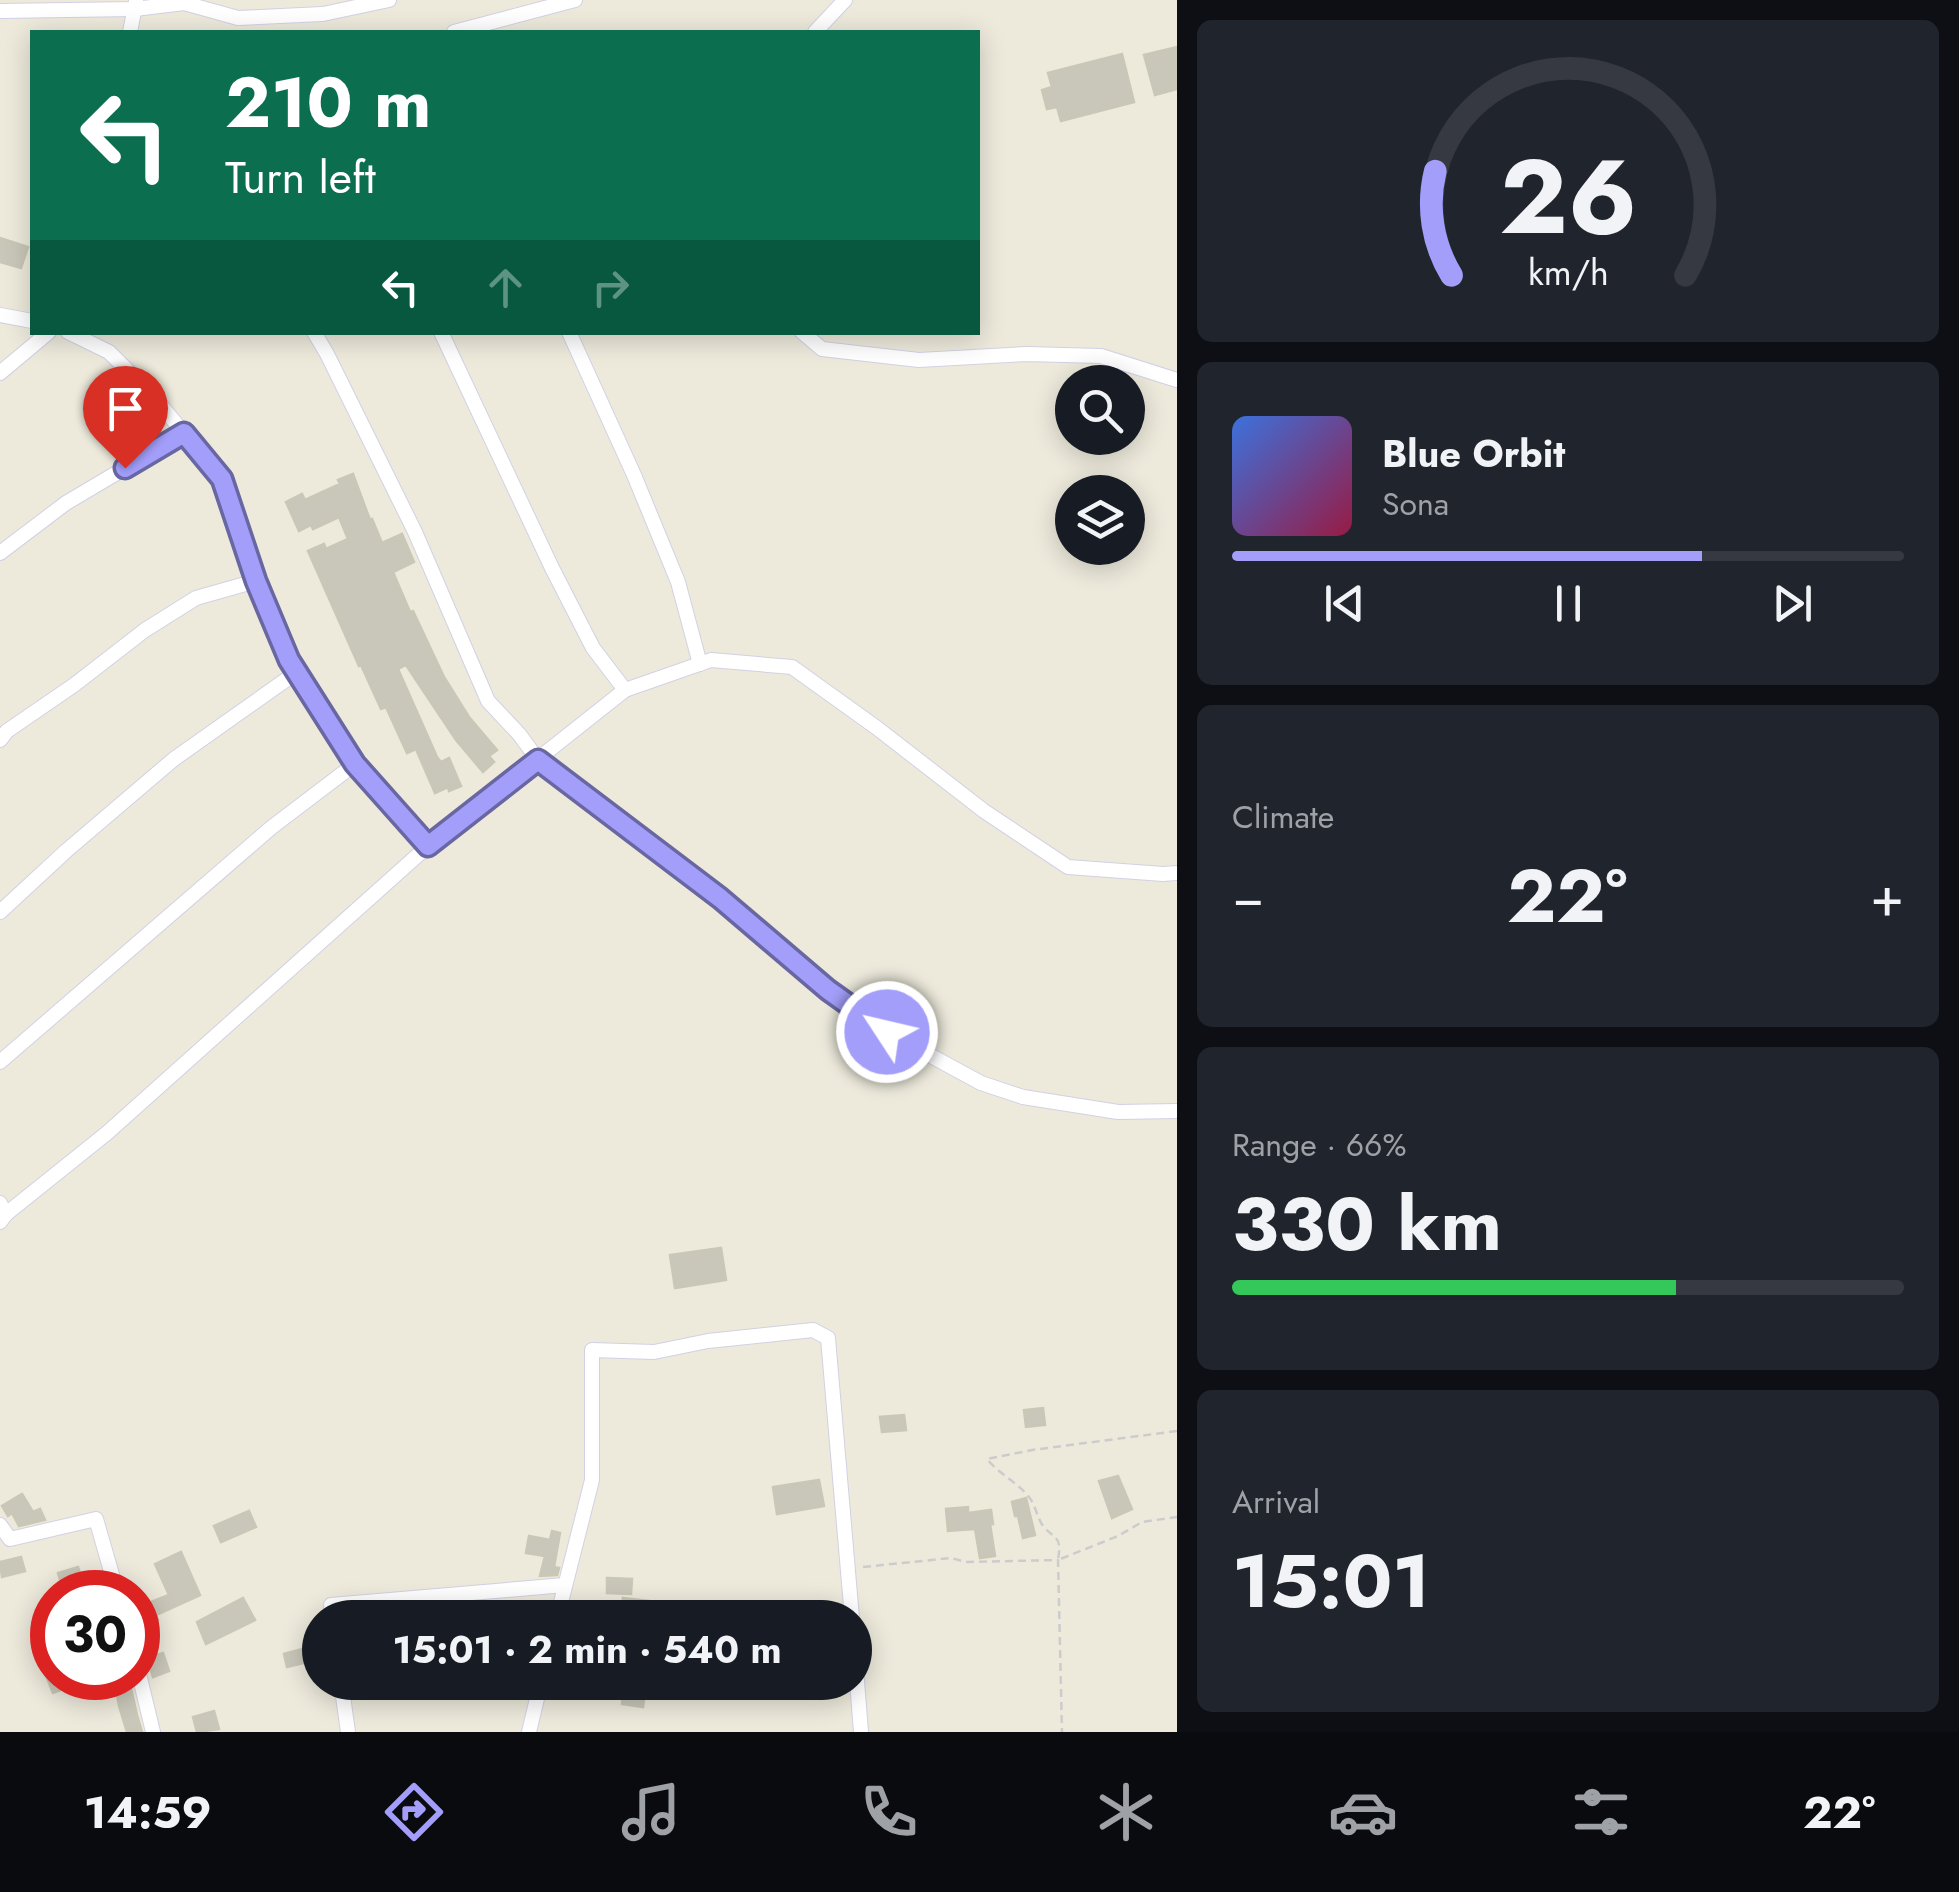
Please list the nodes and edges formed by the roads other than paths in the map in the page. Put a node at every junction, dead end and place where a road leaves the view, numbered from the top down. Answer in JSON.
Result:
{"nodes":[{"id":1,"x":389,"y":0,"type":"edge"},
{"id":2,"x":574,"y":0,"type":"edge"},
{"id":3,"x":845,"y":0,"type":"edge"},
{"id":4,"x":136,"y":5,"type":"edge"},
{"id":5,"x":324,"y":7,"type":"edge"},
{"id":6,"x":0,"y":11,"type":"edge"},
{"id":7,"x":130,"y":30,"type":"edge"},
{"id":8,"x":462,"y":30,"type":"edge"},
{"id":9,"x":817,"y":30,"type":"edge"},
{"id":10,"x":0,"y":315,"type":"edge"},
{"id":11,"x":30,"y":321,"type":"edge"},
{"id":12,"x":46,"y":335,"type":"edge"},
{"id":13,"x":74,"y":335,"type":"edge"},
{"id":14,"x":316,"y":335,"type":"edge"},
{"id":15,"x":442,"y":335,"type":"edge"},
{"id":16,"x":569,"y":335,"type":"edge"},
{"id":17,"x":805,"y":335,"type":"edge"},
{"id":18,"x":0,"y":373,"type":"edge"},
{"id":19,"x":1176,"y":380,"type":"edge"},
{"id":20,"x":184,"y":433,"type":"junction"},
{"id":21,"x":0,"y":554,"type":"edge"},
{"id":22,"x":256,"y":581,"type":"junction"},
{"id":23,"x":700,"y":664,"type":"junction"},
{"id":24,"x":297,"y":672,"type":"junction"},
{"id":25,"x":625,"y":690,"type":"junction"},
{"id":26,"x":0,"y":740,"type":"edge"},
{"id":27,"x":538,"y":760,"type":"junction"},
{"id":28,"x":355,"y":764,"type":"junction"},
{"id":29,"x":428,"y":846,"type":"junction"},
{"id":30,"x":1176,"y":873,"type":"edge"},
{"id":31,"x":0,"y":912,"type":"edge"},
{"id":32,"x":0,"y":1062,"type":"edge"},
{"id":33,"x":1176,"y":1111,"type":"edge"},
{"id":34,"x":2,"y":1213,"type":"edge"},
{"id":35,"x":0,"y":1525,"type":"edge"},
{"id":36,"x":111,"y":1570,"type":"edge"},
{"id":37,"x":565,"y":1586,"type":"junction"},
{"id":38,"x":393,"y":1600,"type":"edge"},
{"id":39,"x":562,"y":1600,"type":"edge"},
{"id":40,"x":851,"y":1600,"type":"edge"},
{"id":41,"x":145,"y":1700,"type":"edge"},
{"id":42,"x":344,"y":1700,"type":"edge"},
{"id":43,"x":537,"y":1700,"type":"edge"},
{"id":44,"x":858,"y":1700,"type":"edge"},
{"id":45,"x":153,"y":1732,"type":"edge"},
{"id":46,"x":348,"y":1732,"type":"edge"},
{"id":47,"x":529,"y":1732,"type":"edge"},
{"id":48,"x":861,"y":1732,"type":"edge"}],
"edges":[{"from":1,"to":5,"type":"street"},
{"from":2,"to":8,"type":"street"},
{"from":3,"to":9,"type":"street"},
{"from":4,"to":5,"type":"street"},
{"from":4,"to":6,"type":"street"},
{"from":4,"to":7,"type":"street"},
{"from":10,"to":11,"type":"street"},
{"from":12,"to":18,"type":"street"},
{"from":13,"to":20,"type":"street"},
{"from":14,"to":27,"type":"street"},
{"from":15,"to":25,"type":"street"},
{"from":16,"to":23,"type":"street"},
{"from":17,"to":19,"type":"street"},
{"from":20,"to":21,"type":"street"},
{"from":20,"to":22,"type":"street"},
{"from":22,"to":24,"type":"street"},
{"from":22,"to":26,"type":"street"},
{"from":23,"to":25,"type":"street"},
{"from":23,"to":30,"type":"street"},
{"from":24,"to":28,"type":"street"},
{"from":24,"to":31,"type":"street"},
{"from":25,"to":27,"type":"street"},
{"from":27,"to":29,"type":"street"},
{"from":27,"to":33,"type":"street"},
{"from":28,"to":29,"type":"street"},
{"from":28,"to":32,"type":"street"},
{"from":29,"to":34,"type":"street"},
{"from":35,"to":36,"type":"street"},
{"from":37,"to":38,"type":"street"},
{"from":37,"to":39,"type":"street"},
{"from":37,"to":40,"type":"street"},
{"from":41,"to":45,"type":"street"},
{"from":42,"to":46,"type":"street"},
{"from":43,"to":47,"type":"street"},
{"from":44,"to":48,"type":"street"}]}
